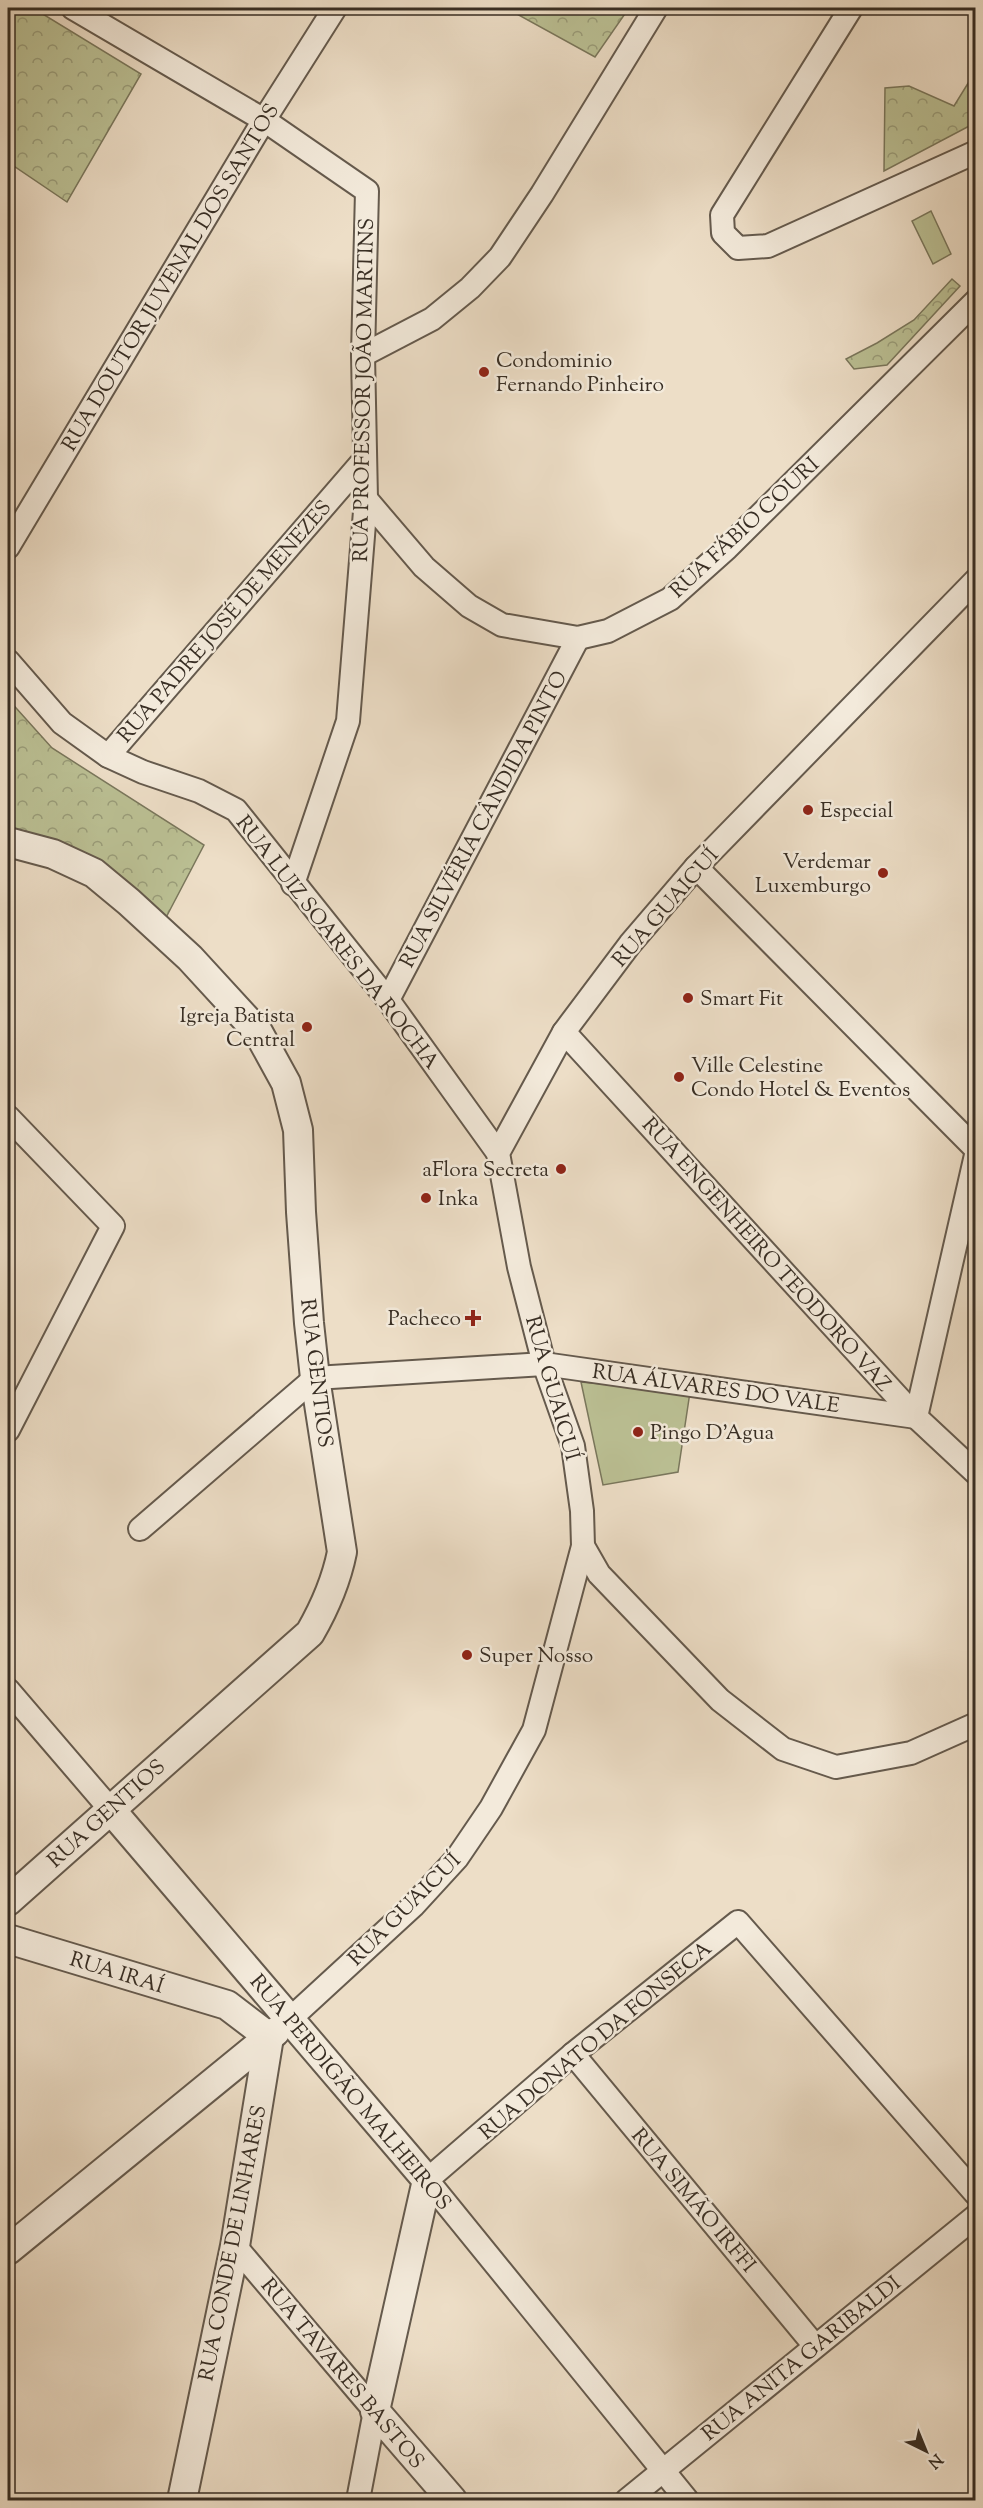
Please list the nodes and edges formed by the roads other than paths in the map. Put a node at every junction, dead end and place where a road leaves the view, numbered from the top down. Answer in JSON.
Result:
{"nodes":[{"id":1,"x":73,"y":8,"type":"edge"},
{"id":2,"x":335,"y":8,"type":"edge"},
{"id":3,"x":656,"y":8,"type":"edge"},
{"id":4,"x":851,"y":8,"type":"edge"},
{"id":5,"x":264,"y":120,"type":"junction"},
{"id":6,"x":975,"y":152,"type":"edge"},
{"id":7,"x":975,"y":301,"type":"edge"},
{"id":8,"x":363,"y":355,"type":"junction"},
{"id":9,"x":364,"y":460,"type":"junction"},
{"id":10,"x":366,"y":499,"type":"junction"},
{"id":11,"x":8,"y":547,"type":"edge"},
{"id":12,"x":975,"y":580,"type":"edge"},
{"id":13,"x":578,"y":638,"type":"junction"},
{"id":14,"x":8,"y":661,"type":"edge"},
{"id":15,"x":108,"y":756,"type":"junction"},
{"id":16,"x":8,"y":842,"type":"edge"},
{"id":17,"x":696,"y":867,"type":"junction"},
{"id":18,"x":293,"y":884,"type":"junction"},
{"id":19,"x":387,"y":999,"type":"junction"},
{"id":20,"x":564,"y":1032,"type":"junction"},
{"id":21,"x":8,"y":1117,"type":"edge"},
{"id":22,"x":975,"y":1149,"type":"edge"},
{"id":23,"x":498,"y":1152,"type":"junction"},
{"id":24,"x":975,"y":1155,"type":"edge"},
{"id":25,"x":544,"y":1364,"type":"junction"},
{"id":26,"x":315,"y":1378,"type":"junction"},
{"id":27,"x":916,"y":1417,"type":"junction"},
{"id":28,"x":8,"y":1430,"type":"edge"},
{"id":29,"x":975,"y":1473,"type":"edge"},
{"id":30,"x":140,"y":1529,"type":"dead end"},
{"id":31,"x":583,"y":1546,"type":"junction"},
{"id":32,"x":8,"y":1690,"type":"edge"},
{"id":33,"x":975,"y":1724,"type":"edge"},
{"id":34,"x":111,"y":1810,"type":"junction"},
{"id":35,"x":11,"y":1897,"type":"edge"},
{"id":36,"x":13,"y":1940,"type":"edge"},
{"id":37,"x":290,"y":2019,"type":"junction"},
{"id":38,"x":269,"y":2037,"type":"junction"},
{"id":39,"x":573,"y":2055,"type":"junction"},
{"id":40,"x":427,"y":2180,"type":"junction"},
{"id":41,"x":975,"y":2194,"type":"edge"},
{"id":42,"x":975,"y":2216,"type":"edge"},
{"id":43,"x":235,"y":2246,"type":"junction"},
{"id":44,"x":8,"y":2250,"type":"edge"},
{"id":45,"x":814,"y":2346,"type":"junction"},
{"id":46,"x":375,"y":2411,"type":"junction"},
{"id":47,"x":662,"y":2472,"type":"junction"},
{"id":48,"x":182,"y":2500,"type":"edge"},
{"id":49,"x":358,"y":2500,"type":"edge"},
{"id":50,"x":452,"y":2500,"type":"edge"},
{"id":51,"x":627,"y":2500,"type":"edge"},
{"id":52,"x":687,"y":2500,"type":"edge"}],
"edges":[{"from":1,"to":5,"type":"street"},
{"from":2,"to":5,"type":"street","name":"RUA DOUTOR JUVENAL DOS SANTOS"},
{"from":3,"to":8,"type":"street"},
{"from":4,"to":6,"type":"street"},
{"from":5,"to":8,"type":"street","name":"RUA PROFESSOR JOÃO MARTINS"},
{"from":5,"to":11,"type":"street","name":"RUA DOUTOR JUVENAL DOS SANTOS"},
{"from":7,"to":13,"type":"street","name":"RUA FÁBIO COURI"},
{"from":8,"to":9,"type":"street","name":"RUA PROFESSOR JOÃO MARTINS"},
{"from":9,"to":10,"type":"street","name":"RUA PROFESSOR JOÃO MARTINS"},
{"from":9,"to":15,"type":"street","name":"RUA PADRE JOSÉ DE MENEZES"},
{"from":10,"to":13,"type":"street","name":"RUA FÁBIO COURI"},
{"from":10,"to":18,"type":"street","name":"RUA PROFESSOR JOÃO MARTINS"},
{"from":12,"to":17,"type":"street","name":"RUA GUAICUÍ"},
{"from":13,"to":19,"type":"street","name":"RUA SILVÉRIA CÂNDIDA PINTO"},
{"from":14,"to":15,"type":"street","name":"RUA LUIZ SOARES DA ROCHA"},
{"from":15,"to":18,"type":"street","name":"RUA LUIZ SOARES DA ROCHA"},
{"from":16,"to":26,"type":"street","name":"RUA GENTIOS"},
{"from":17,"to":20,"type":"street","name":"RUA GUAICUÍ"},
{"from":17,"to":22,"type":"street"},
{"from":18,"to":19,"type":"street","name":"RUA LUIZ SOARES DA ROCHA"},
{"from":19,"to":23,"type":"street","name":"RUA LUIZ SOARES DA ROCHA"},
{"from":20,"to":23,"type":"street","name":"RUA GUAICUÍ"},
{"from":20,"to":27,"type":"street","name":"RUA ENGENHEIRO TEODORO VAZ"},
{"from":21,"to":28,"type":"street"},
{"from":23,"to":25,"type":"street","name":"RUA GUAICUÍ"},
{"from":24,"to":27,"type":"street"},
{"from":25,"to":26,"type":"street","name":"RUA ÁLVARES DO VALE"},
{"from":25,"to":27,"type":"street","name":"RUA ÁLVARES DO VALE"},
{"from":25,"to":31,"type":"street","name":"RUA GUAICUÍ"},
{"from":26,"to":30,"type":"street"},
{"from":26,"to":34,"type":"street","name":"RUA GENTIOS"},
{"from":27,"to":29,"type":"street","name":"RUA ENGENHEIRO TEODORO VAZ"},
{"from":31,"to":33,"type":"street"},
{"from":31,"to":37,"type":"street","name":"RUA GUAICUÍ"},
{"from":32,"to":34,"type":"street","name":"RUA PERDIGÃO MALHEIROS"},
{"from":34,"to":35,"type":"street","name":"RUA GENTIOS"},
{"from":34,"to":37,"type":"street","name":"RUA PERDIGÃO MALHEIROS"},
{"from":35,"to":36,"type":"street"},
{"from":36,"to":38,"type":"street","name":"RUA IRAÍ"},
{"from":37,"to":38,"type":"street","name":"RUA GUAICUÍ"},
{"from":37,"to":40,"type":"street","name":"RUA PERDIGÃO MALHEIROS"},
{"from":38,"to":43,"type":"street","name":"RUA CONDE DE LINHARES"},
{"from":38,"to":44,"type":"street","name":"RUA GUAICUÍ"},
{"from":39,"to":40,"type":"street","name":"RUA DONATO DA FONSECA"},
{"from":39,"to":41,"type":"street","name":"RUA DONATO DA FONSECA"},
{"from":39,"to":45,"type":"street","name":"RUA SIMÃO IRFFI"},
{"from":40,"to":46,"type":"street"},
{"from":40,"to":47,"type":"street","name":"RUA PERDIGÃO MALHEIROS"},
{"from":42,"to":45,"type":"street","name":"RUA ANITA GARIBALDI"},
{"from":43,"to":46,"type":"street","name":"RUA TAVARES BASTOS"},
{"from":43,"to":48,"type":"street","name":"RUA CONDE DE LINHARES"},
{"from":45,"to":47,"type":"street","name":"RUA ANITA GARIBALDI"},
{"from":46,"to":49,"type":"street"},
{"from":46,"to":50,"type":"street","name":"RUA TAVARES BASTOS"},
{"from":47,"to":51,"type":"street","name":"RUA ANITA GARIBALDI"},
{"from":47,"to":52,"type":"street","name":"RUA PERDIGÃO MALHEIROS"}]}
